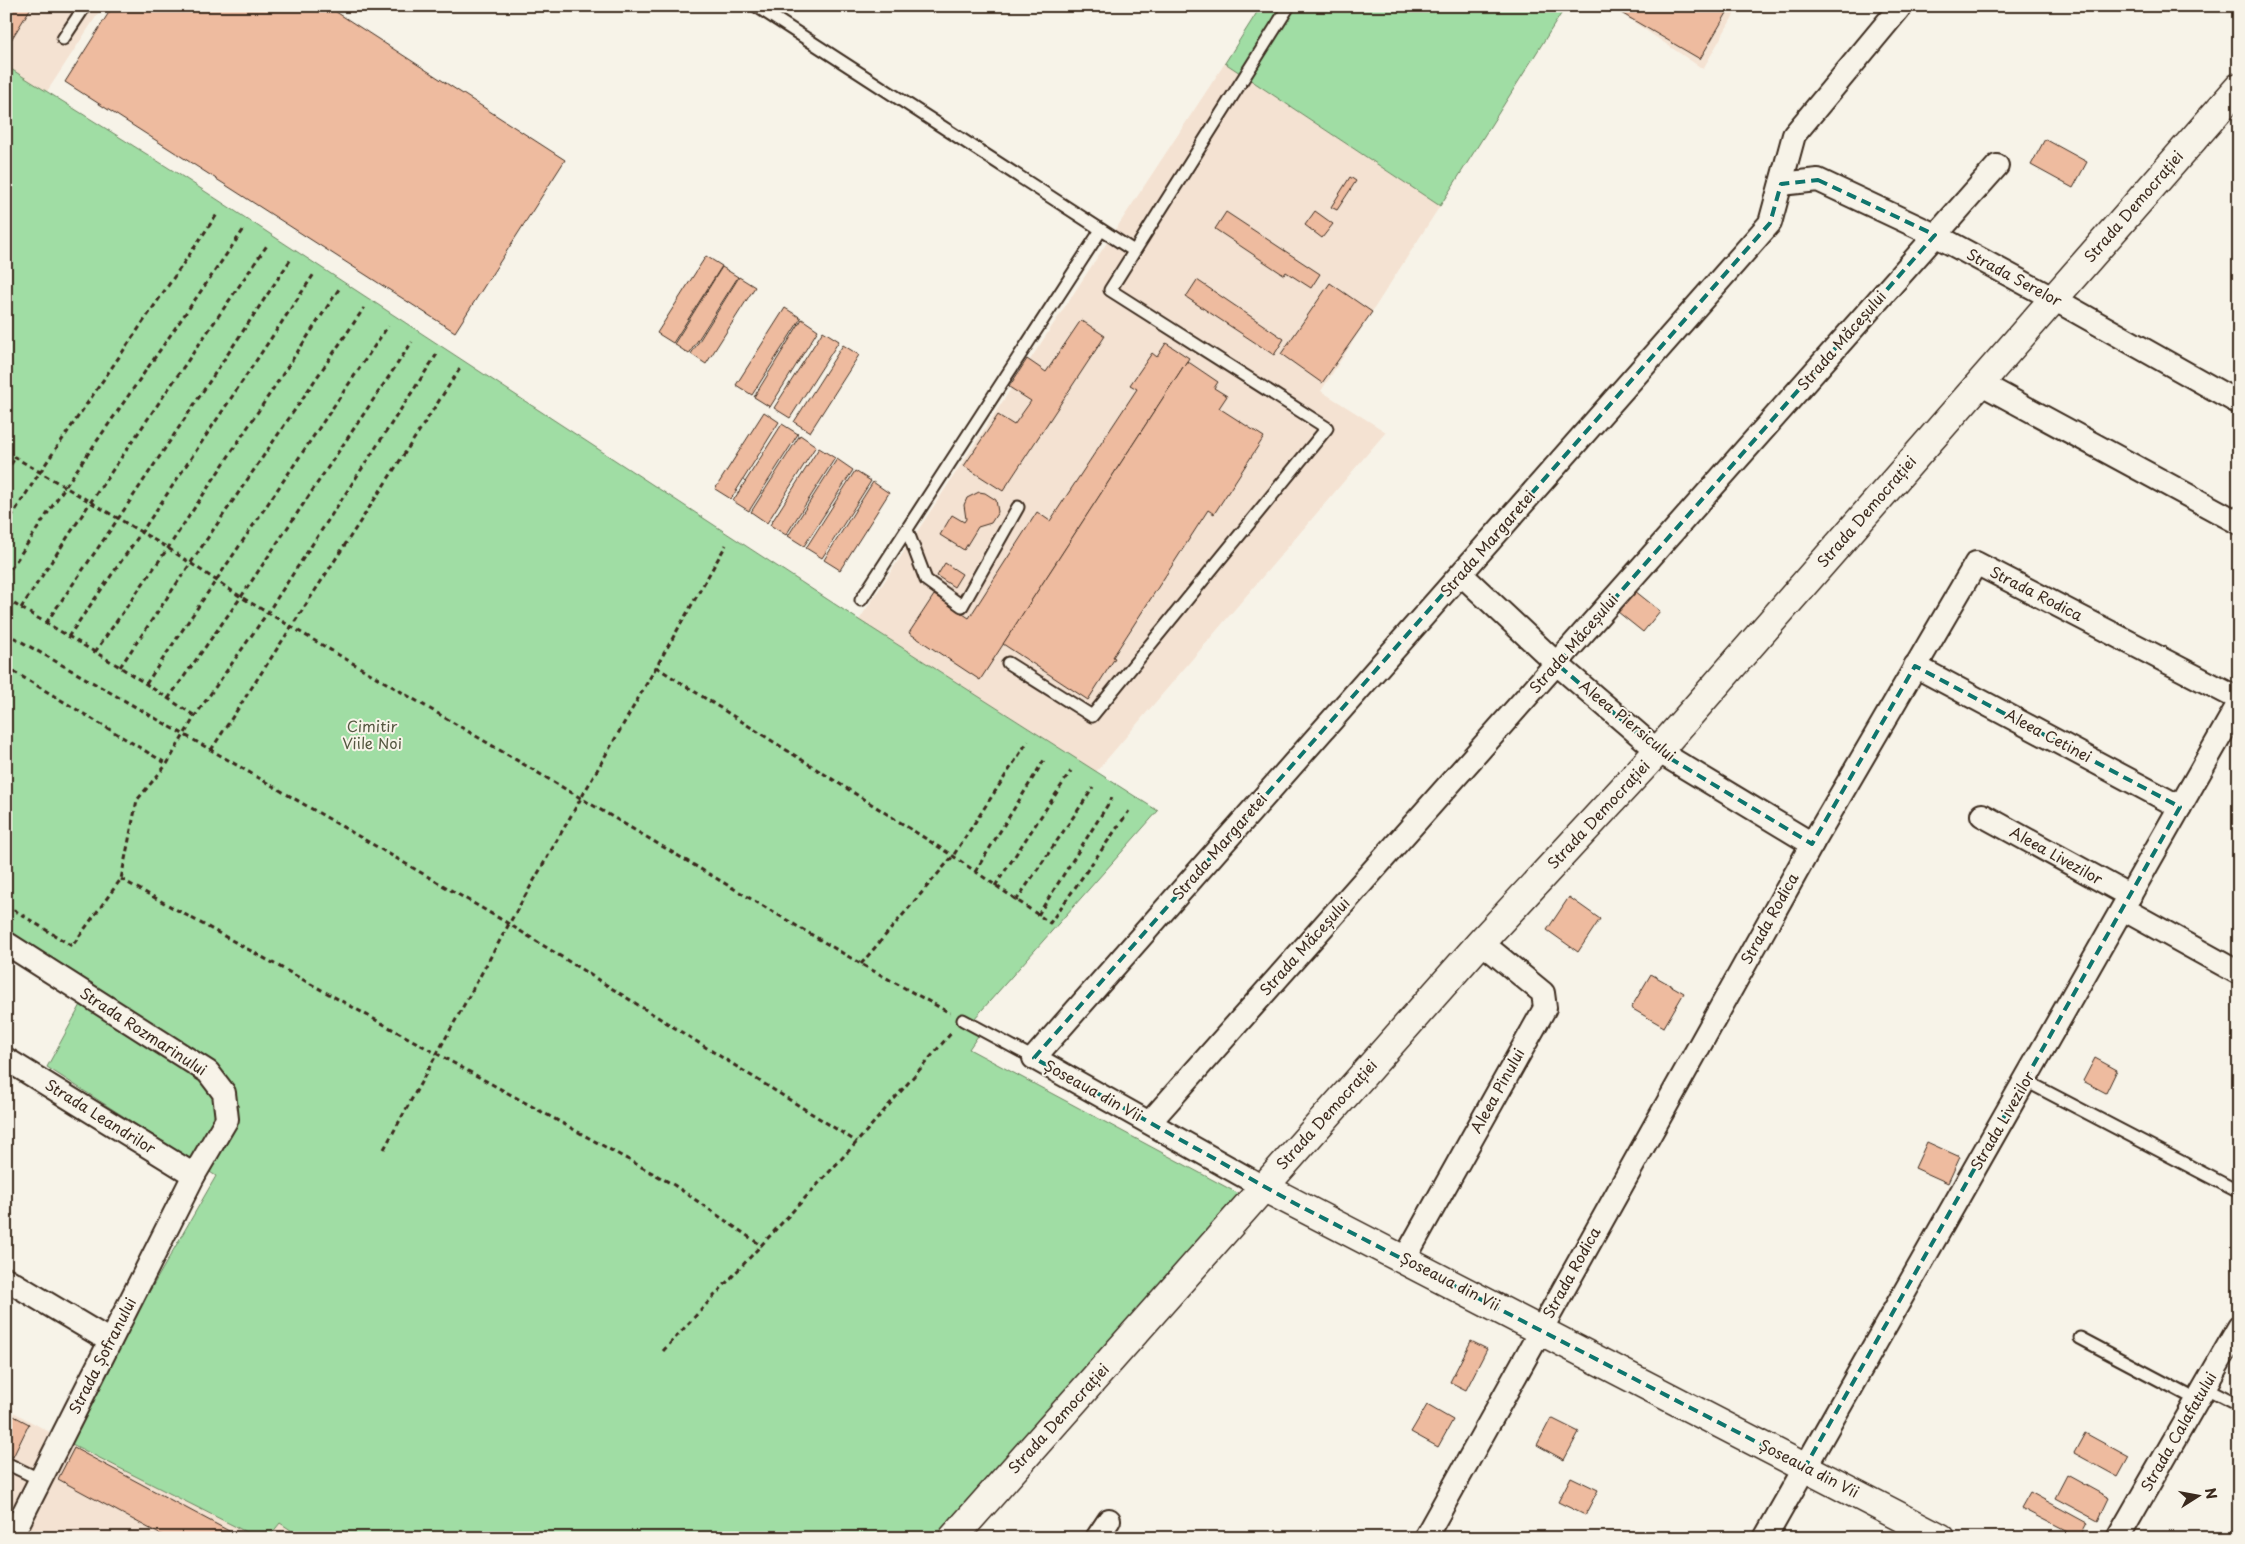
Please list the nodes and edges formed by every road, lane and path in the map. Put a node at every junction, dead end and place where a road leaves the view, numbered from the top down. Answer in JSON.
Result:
{"nodes":[{"id":1,"x":85,"y":6,"type":"edge"},
{"id":2,"x":756,"y":6,"type":"edge"},
{"id":3,"x":1289,"y":6,"type":"edge"},
{"id":4,"x":1901,"y":6,"type":"edge"},
{"id":5,"x":63,"y":39,"type":"dead end"},
{"id":6,"x":2239,"y":87,"type":"edge"},
{"id":7,"x":1997,"y":166,"type":"dead end"},
{"id":8,"x":1781,"y":184,"type":"junction"},
{"id":9,"x":218,"y":214,"type":"dead end"},
{"id":10,"x":244,"y":229,"type":"dead end"},
{"id":11,"x":1101,"y":230,"type":"junction"},
{"id":12,"x":1935,"y":235,"type":"junction"},
{"id":13,"x":268,"y":244,"type":"dead end"},
{"id":14,"x":1134,"y":251,"type":"junction"},
{"id":15,"x":291,"y":259,"type":"dead end"},
{"id":16,"x":314,"y":274,"type":"dead end"},
{"id":17,"x":339,"y":289,"type":"dead end"},
{"id":18,"x":2054,"y":299,"type":"junction"},
{"id":19,"x":364,"y":308,"type":"dead end"},
{"id":20,"x":388,"y":326,"type":"dead end"},
{"id":21,"x":412,"y":342,"type":"dead end"},
{"id":22,"x":438,"y":354,"type":"dead end"},
{"id":23,"x":461,"y":367,"type":"dead end"},
{"id":24,"x":1980,"y":383,"type":"junction"},
{"id":25,"x":2239,"y":403,"type":"edge"},
{"id":26,"x":6,"y":452,"type":"edge"},
{"id":27,"x":16,"y":458,"type":"junction"},
{"id":28,"x":6,"y":472,"type":"edge"},
{"id":29,"x":40,"y":472,"type":"junction"},
{"id":30,"x":65,"y":487,"type":"junction"},
{"id":31,"x":90,"y":503,"type":"junction"},
{"id":32,"x":1018,"y":507,"type":"dead end"},
{"id":33,"x":118,"y":519,"type":"junction"},
{"id":34,"x":2239,"y":522,"type":"edge"},
{"id":35,"x":6,"y":525,"type":"edge"},
{"id":36,"x":907,"y":530,"type":"junction"},
{"id":37,"x":141,"y":533,"type":"junction"},
{"id":38,"x":726,"y":545,"type":"dead end"},
{"id":39,"x":168,"y":548,"type":"junction"},
{"id":40,"x":190,"y":563,"type":"junction"},
{"id":41,"x":1461,"y":574,"type":"junction"},
{"id":42,"x":6,"y":576,"type":"edge"},
{"id":43,"x":216,"y":580,"type":"junction"},
{"id":44,"x":241,"y":597,"type":"junction"},
{"id":45,"x":6,"y":599,"type":"edge"},
{"id":46,"x":861,"y":600,"type":"dead end"},
{"id":47,"x":21,"y":608,"type":"junction"},
{"id":48,"x":268,"y":612,"type":"junction"},
{"id":49,"x":46,"y":623,"type":"junction"},
{"id":50,"x":291,"y":626,"type":"junction"},
{"id":51,"x":6,"y":633,"type":"edge"},
{"id":52,"x":68,"y":637,"type":"junction"},
{"id":53,"x":95,"y":652,"type":"junction"},
{"id":54,"x":1008,"y":663,"type":"dead end"},
{"id":55,"x":1557,"y":664,"type":"junction"},
{"id":56,"x":120,"y":666,"type":"junction"},
{"id":57,"x":1915,"y":666,"type":"junction"},
{"id":58,"x":656,"y":667,"type":"junction"},
{"id":59,"x":6,"y":668,"type":"edge"},
{"id":60,"x":146,"y":684,"type":"junction"},
{"id":61,"x":168,"y":699,"type":"junction"},
{"id":62,"x":2239,"y":701,"type":"edge"},
{"id":63,"x":195,"y":716,"type":"junction"},
{"id":64,"x":184,"y":736,"type":"junction"},
{"id":65,"x":1028,"y":741,"type":"dead end"},
{"id":66,"x":211,"y":750,"type":"junction"},
{"id":67,"x":1658,"y":751,"type":"junction"},
{"id":68,"x":1044,"y":760,"type":"dead end"},
{"id":69,"x":168,"y":764,"type":"junction"},
{"id":70,"x":1071,"y":771,"type":"dead end"},
{"id":71,"x":1092,"y":788,"type":"dead end"},
{"id":72,"x":580,"y":798,"type":"junction"},
{"id":73,"x":1112,"y":798,"type":"dead end"},
{"id":74,"x":2180,"y":807,"type":"junction"},
{"id":75,"x":1128,"y":811,"type":"dead end"},
{"id":76,"x":1982,"y":815,"type":"dead end"},
{"id":77,"x":1812,"y":844,"type":"junction"},
{"id":78,"x":953,"y":856,"type":"junction"},
{"id":79,"x":975,"y":872,"type":"junction"},
{"id":80,"x":121,"y":879,"type":"junction"},
{"id":81,"x":995,"y":886,"type":"junction"},
{"id":82,"x":1016,"y":901,"type":"junction"},
{"id":83,"x":2126,"y":902,"type":"junction"},
{"id":84,"x":6,"y":905,"type":"edge"},
{"id":85,"x":1038,"y":915,"type":"junction"},
{"id":86,"x":509,"y":924,"type":"junction"},
{"id":87,"x":1481,"y":942,"type":"junction"},
{"id":88,"x":6,"y":943,"type":"edge"},
{"id":89,"x":861,"y":964,"type":"junction"},
{"id":90,"x":2237,"y":972,"type":"dead end"},
{"id":91,"x":962,"y":1020,"type":"junction"},
{"id":92,"x":437,"y":1054,"type":"junction"},
{"id":93,"x":1034,"y":1058,"type":"junction"},
{"id":94,"x":6,"y":1059,"type":"edge"},
{"id":95,"x":2026,"y":1080,"type":"junction"},
{"id":96,"x":1150,"y":1122,"type":"junction"},
{"id":97,"x":857,"y":1142,"type":"junction"},
{"id":98,"x":384,"y":1149,"type":"dead end"},
{"id":99,"x":194,"y":1175,"type":"junction"},
{"id":100,"x":1263,"y":1187,"type":"junction"},
{"id":101,"x":2239,"y":1192,"type":"edge"},
{"id":102,"x":762,"y":1246,"type":"junction"},
{"id":103,"x":1404,"y":1258,"type":"junction"},
{"id":104,"x":6,"y":1279,"type":"edge"},
{"id":105,"x":2239,"y":1327,"type":"edge"},
{"id":106,"x":1541,"y":1329,"type":"junction"},
{"id":107,"x":2080,"y":1338,"type":"dead end"},
{"id":108,"x":110,"y":1341,"type":"junction"},
{"id":109,"x":663,"y":1351,"type":"dead end"},
{"id":110,"x":2201,"y":1394,"type":"junction"},
{"id":111,"x":2239,"y":1405,"type":"edge"},
{"id":112,"x":6,"y":1462,"type":"edge"},
{"id":113,"x":1805,"y":1467,"type":"junction"},
{"id":114,"x":41,"y":1480,"type":"junction"},
{"id":115,"x":12,"y":1538,"type":"edge"},
{"id":116,"x":953,"y":1538,"type":"edge"},
{"id":117,"x":1425,"y":1538,"type":"edge"},
{"id":118,"x":1765,"y":1538,"type":"edge"},
{"id":119,"x":1941,"y":1538,"type":"edge"},
{"id":120,"x":2118,"y":1538,"type":"edge"}],
"edges":[{"from":1,"to":5,"type":"lane"},
{"from":2,"to":11,"type":"lane"},
{"from":3,"to":14,"type":"lane"},
{"from":4,"to":8,"type":"street","name":"Strada Margaretei"},
{"from":6,"to":18,"type":"street","name":"Strada Democrației"},
{"from":7,"to":12,"type":"street","name":"Strada Măceșului"},
{"from":8,"to":12,"type":"street","name":"Strada Serelor"},
{"from":8,"to":41,"type":"street","name":"Strada Margaretei"},
{"from":9,"to":29,"type":"path"},
{"from":10,"to":30,"type":"path"},
{"from":11,"to":14,"type":"lane"},
{"from":11,"to":36,"type":"lane"},
{"from":12,"to":18,"type":"street","name":"Strada Serelor"},
{"from":12,"to":55,"type":"street","name":"Strada Măceșului"},
{"from":13,"to":31,"type":"path"},
{"from":14,"to":54,"type":"lane"},
{"from":15,"to":33,"type":"path"},
{"from":16,"to":37,"type":"path"},
{"from":17,"to":39,"type":"path"},
{"from":18,"to":24,"type":"street","name":"Strada Democrației"},
{"from":18,"to":25,"type":"street","name":"Strada Serelor"},
{"from":19,"to":40,"type":"path"},
{"from":20,"to":43,"type":"path"},
{"from":21,"to":44,"type":"path"},
{"from":22,"to":48,"type":"path"},
{"from":23,"to":50,"type":"path"},
{"from":24,"to":34,"type":"street"},
{"from":24,"to":67,"type":"street","name":"Strada Democrației"},
{"from":26,"to":27,"type":"path"},
{"from":27,"to":28,"type":"path"},
{"from":27,"to":29,"type":"path"},
{"from":29,"to":30,"type":"path"},
{"from":29,"to":35,"type":"path"},
{"from":30,"to":31,"type":"path"},
{"from":30,"to":42,"type":"path"},
{"from":31,"to":33,"type":"path"},
{"from":31,"to":47,"type":"path"},
{"from":32,"to":36,"type":"lane"},
{"from":33,"to":37,"type":"path"},
{"from":33,"to":49,"type":"path"},
{"from":36,"to":46,"type":"lane"},
{"from":37,"to":39,"type":"path"},
{"from":37,"to":52,"type":"path"},
{"from":38,"to":58,"type":"path"},
{"from":39,"to":40,"type":"path"},
{"from":39,"to":53,"type":"path"},
{"from":40,"to":43,"type":"path"},
{"from":40,"to":56,"type":"path"},
{"from":41,"to":55,"type":"street","name":"Aleea Piersicului"},
{"from":41,"to":93,"type":"street","name":"Strada Margaretei"},
{"from":43,"to":44,"type":"path"},
{"from":43,"to":60,"type":"path"},
{"from":44,"to":48,"type":"path"},
{"from":44,"to":61,"type":"path"},
{"from":45,"to":47,"type":"path"},
{"from":47,"to":49,"type":"path"},
{"from":48,"to":50,"type":"path"},
{"from":48,"to":63,"type":"path"},
{"from":49,"to":52,"type":"path"},
{"from":50,"to":66,"type":"path"},
{"from":50,"to":72,"type":"path"},
{"from":51,"to":64,"type":"path"},
{"from":52,"to":53,"type":"path"},
{"from":53,"to":56,"type":"path"},
{"from":55,"to":67,"type":"street","name":"Aleea Piersicului"},
{"from":55,"to":96,"type":"street","name":"Strada Măceșului"},
{"from":56,"to":60,"type":"path"},
{"from":57,"to":62,"type":"street","name":"Strada Rodica"},
{"from":57,"to":74,"type":"street","name":"Aleea Cetinei"},
{"from":57,"to":77,"type":"street","name":"Strada Rodica"},
{"from":58,"to":72,"type":"path"},
{"from":58,"to":78,"type":"path"},
{"from":59,"to":69,"type":"path"},
{"from":60,"to":61,"type":"path"},
{"from":61,"to":63,"type":"path"},
{"from":62,"to":74,"type":"street","name":"Strada Livezilor"},
{"from":63,"to":64,"type":"path"},
{"from":64,"to":66,"type":"path"},
{"from":64,"to":69,"type":"path"},
{"from":65,"to":78,"type":"path"},
{"from":66,"to":86,"type":"path"},
{"from":67,"to":77,"type":"street","name":"Aleea Piersicului"},
{"from":67,"to":87,"type":"street","name":"Strada Democrației"},
{"from":68,"to":79,"type":"path"},
{"from":69,"to":80,"type":"path"},
{"from":70,"to":81,"type":"path"},
{"from":71,"to":82,"type":"path"},
{"from":72,"to":86,"type":"path"},
{"from":72,"to":89,"type":"path"},
{"from":73,"to":85,"type":"path"},
{"from":74,"to":83,"type":"street","name":"Strada Livezilor"},
{"from":75,"to":85,"type":"path"},
{"from":76,"to":83,"type":"street","name":"Aleea Livezilor"},
{"from":77,"to":106,"type":"street","name":"Strada Rodica"},
{"from":78,"to":79,"type":"path"},
{"from":78,"to":89,"type":"path"},
{"from":79,"to":81,"type":"path"},
{"from":80,"to":84,"type":"path"},
{"from":80,"to":92,"type":"path"},
{"from":81,"to":82,"type":"path"},
{"from":82,"to":85,"type":"path"},
{"from":83,"to":90,"type":"street","name":"Aleea Livezilor"},
{"from":83,"to":95,"type":"street","name":"Strada Livezilor"},
{"from":86,"to":92,"type":"path"},
{"from":86,"to":97,"type":"path"},
{"from":87,"to":100,"type":"street","name":"Strada Democrației"},
{"from":87,"to":103,"type":"street","name":"Aleea Pinului"},
{"from":88,"to":99,"type":"street","name":"Strada Rozmarinului"},
{"from":89,"to":91,"type":"path"},
{"from":91,"to":93,"type":"lane","name":"Șoseaua din Vii"},
{"from":91,"to":97,"type":"path"},
{"from":92,"to":98,"type":"path"},
{"from":92,"to":102,"type":"path"},
{"from":93,"to":96,"type":"street","name":"Șoseaua din Vii"},
{"from":94,"to":99,"type":"street","name":"Strada Leandrilor"},
{"from":95,"to":101,"type":"lane"},
{"from":95,"to":113,"type":"street","name":"Strada Livezilor"},
{"from":96,"to":100,"type":"street","name":"Șoseaua din Vii"},
{"from":97,"to":102,"type":"path"},
{"from":99,"to":108,"type":"street","name":"Strada Șofranului"},
{"from":100,"to":103,"type":"street","name":"Șoseaua din Vii"},
{"from":100,"to":116,"type":"street","name":"Strada Democrației"},
{"from":102,"to":109,"type":"path"},
{"from":103,"to":106,"type":"street","name":"Șoseaua din Vii"},
{"from":104,"to":108,"type":"street"},
{"from":105,"to":110,"type":"street","name":"Strada Calafatului"},
{"from":106,"to":113,"type":"street","name":"Șoseaua din Vii"},
{"from":106,"to":117,"type":"street","name":"Strada Rodica"},
{"from":107,"to":110,"type":"lane"},
{"from":108,"to":114,"type":"street","name":"Strada Șofranului"},
{"from":110,"to":111,"type":"lane"},
{"from":110,"to":120,"type":"street","name":"Strada Calafatului"},
{"from":112,"to":114,"type":"lane"},
{"from":113,"to":118,"type":"street","name":"Strada Livezilor"},
{"from":113,"to":119,"type":"street","name":"Șoseaua din Vii"},
{"from":114,"to":115,"type":"street","name":"Strada Șofranului"}]}
